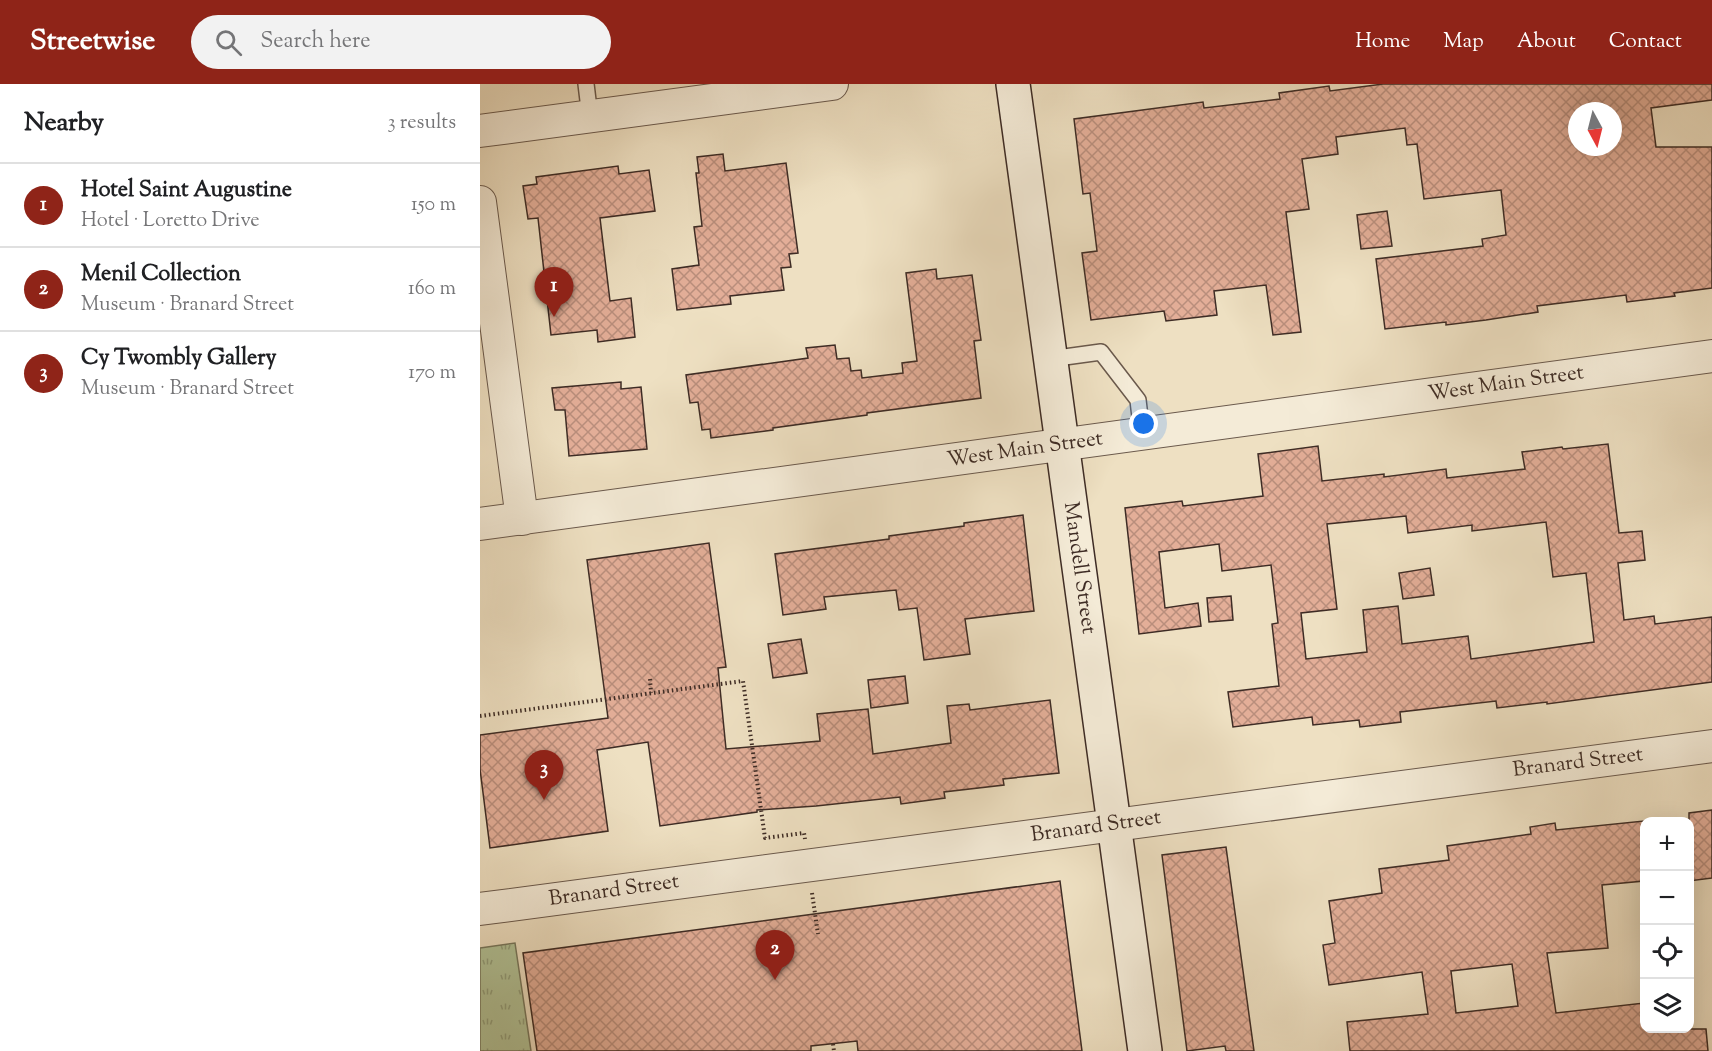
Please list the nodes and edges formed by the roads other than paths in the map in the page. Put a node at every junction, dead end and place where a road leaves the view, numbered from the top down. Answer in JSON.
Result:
{"nodes":[{"id":1,"x":586,"y":84,"type":"edge"},
{"id":2,"x":832,"y":84,"type":"edge"},
{"id":3,"x":1013,"y":84,"type":"edge"},
{"id":4,"x":590,"y":117,"type":"junction"},
{"id":5,"x":480,"y":131,"type":"edge"},
{"id":6,"x":480,"y":202,"type":"edge"},
{"id":7,"x":1712,"y":356,"type":"edge"},
{"id":8,"x":1050,"y":359,"type":"junction"},
{"id":9,"x":1142,"y":434,"type":"junction"},
{"id":10,"x":1062,"y":445,"type":"junction"},
{"id":11,"x":522,"y":519,"type":"junction"},
{"id":12,"x":480,"y":524,"type":"edge"},
{"id":13,"x":1712,"y":746,"type":"edge"},
{"id":14,"x":1114,"y":824,"type":"junction"},
{"id":15,"x":480,"y":909,"type":"edge"},
{"id":16,"x":1145,"y":1051,"type":"edge"}],
"edges":[{"from":1,"to":4,"type":"lane"},
{"from":2,"to":4,"type":"street"},
{"from":3,"to":8,"type":"street","name":"Mandell Street"},
{"from":4,"to":5,"type":"street"},
{"from":6,"to":11,"type":"street"},
{"from":7,"to":9,"type":"street","name":"West Main Street"},
{"from":8,"to":9,"type":"lane"},
{"from":8,"to":10,"type":"street","name":"Mandell Street"},
{"from":9,"to":10,"type":"street","name":"West Main Street"},
{"from":10,"to":11,"type":"street","name":"West Main Street"},
{"from":10,"to":14,"type":"street","name":"Mandell Street"},
{"from":11,"to":12,"type":"street","name":"West Main Street"},
{"from":13,"to":14,"type":"street","name":"Branard Street"},
{"from":14,"to":15,"type":"street","name":"Branard Street"},
{"from":14,"to":16,"type":"street","name":"Mandell Street"}]}
